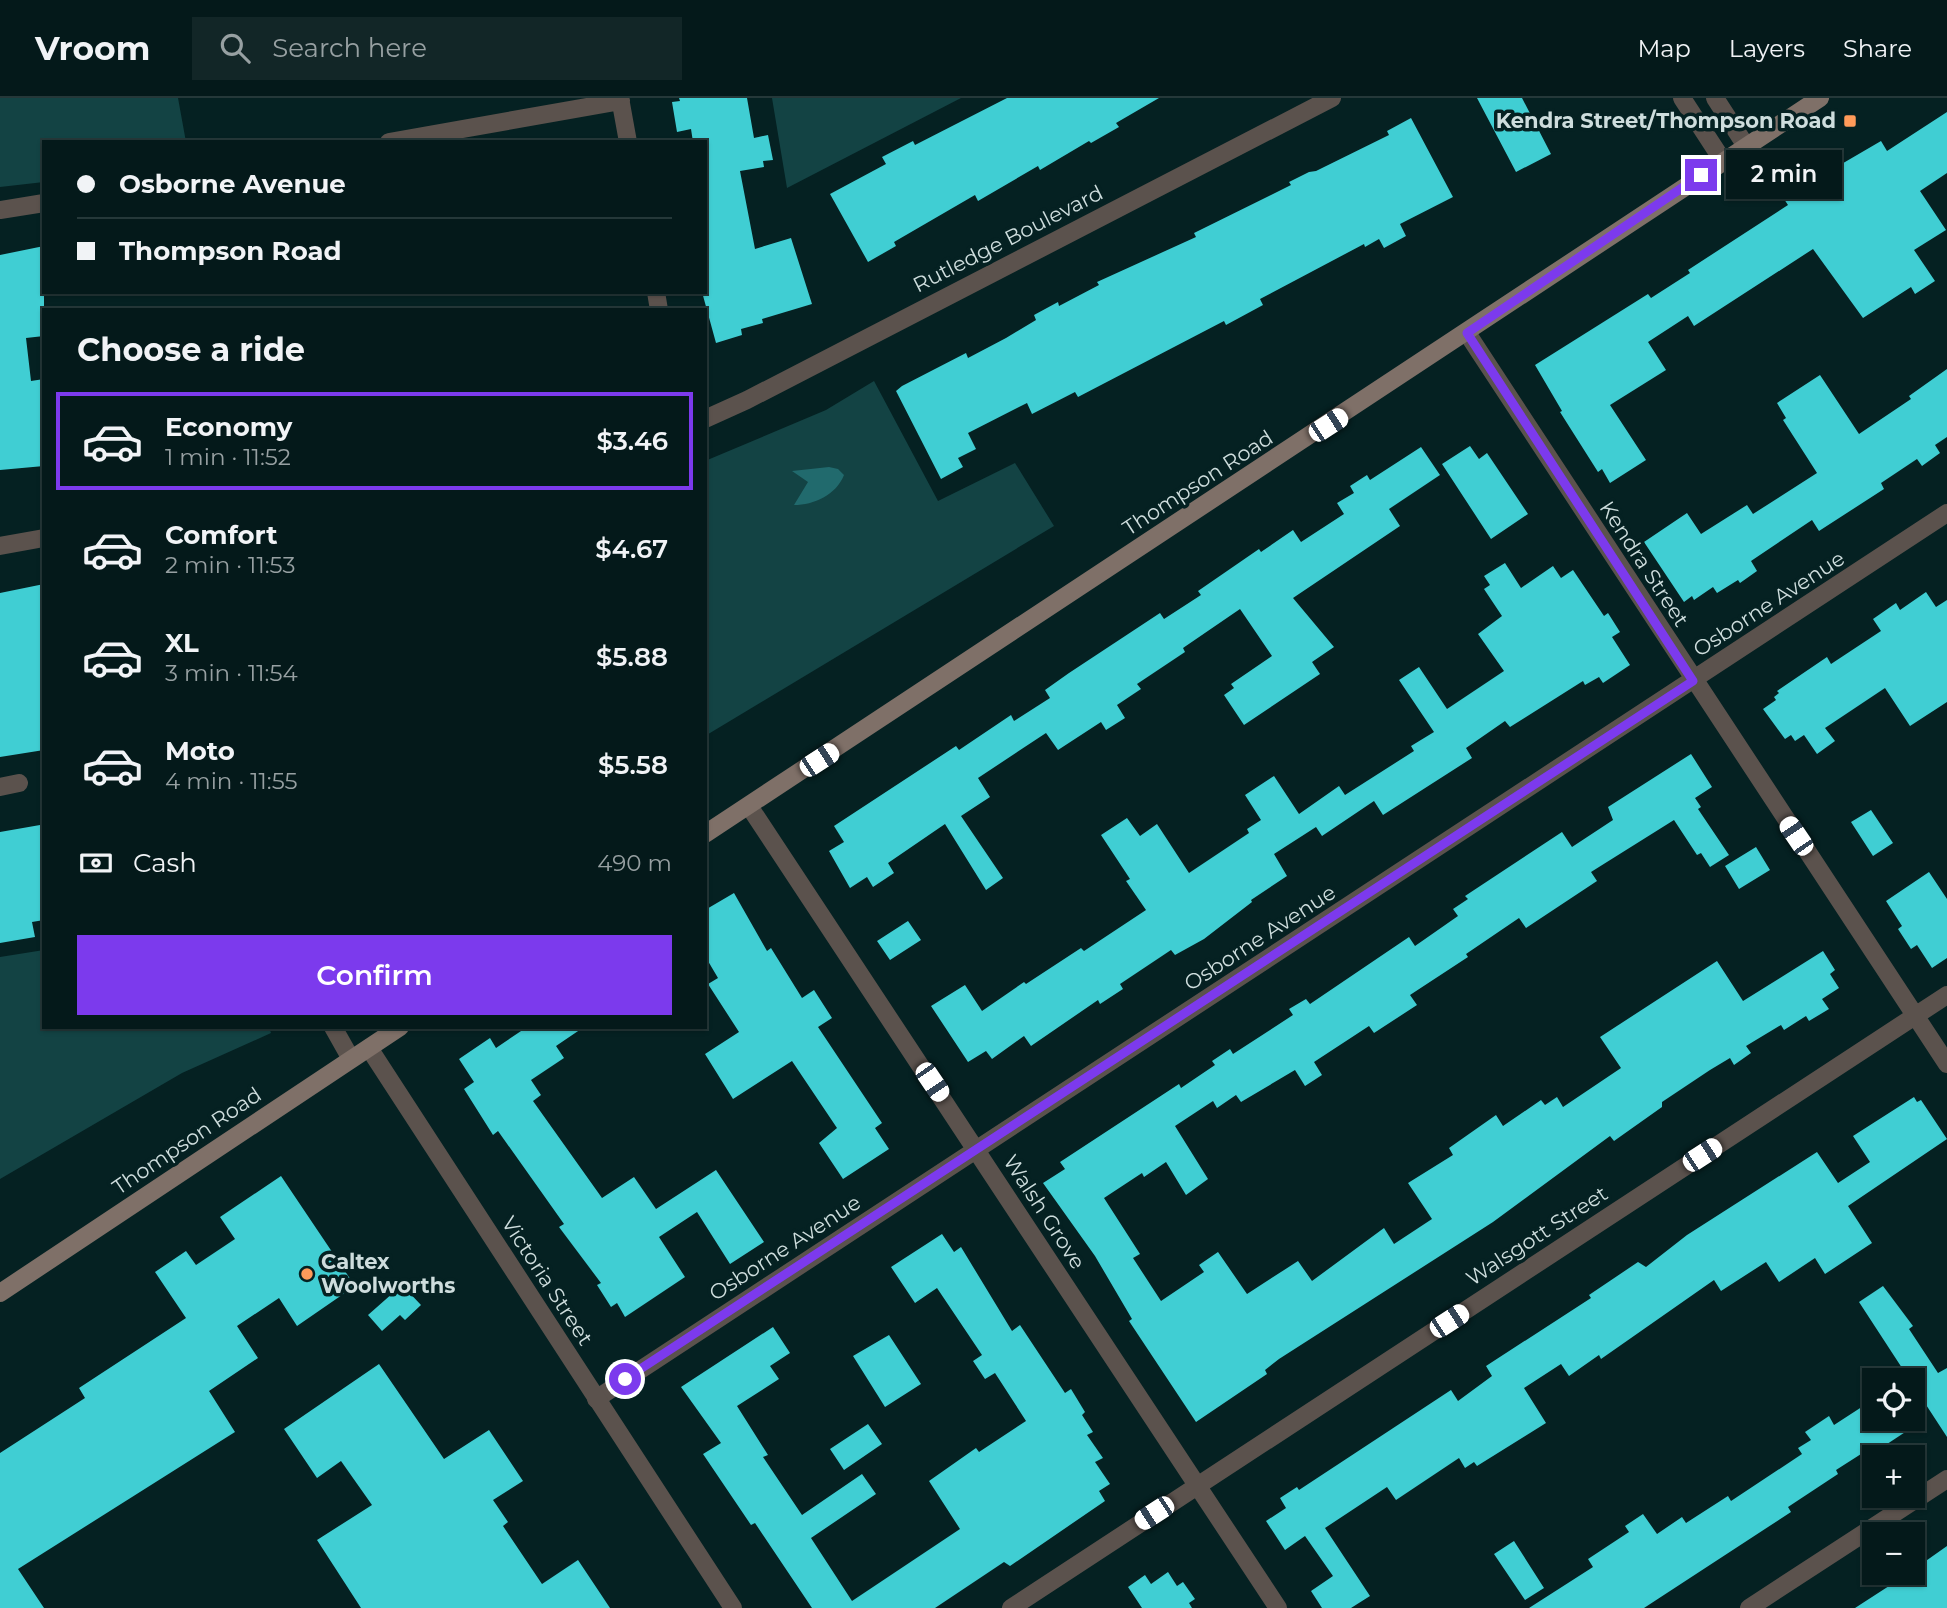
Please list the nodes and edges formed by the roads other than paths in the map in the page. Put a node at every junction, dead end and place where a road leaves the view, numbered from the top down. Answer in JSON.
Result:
{"nodes":[{"id":1,"x":1332,"y":98,"type":"edge"},
{"id":2,"x":1682,"y":98,"type":"edge"},
{"id":3,"x":1715,"y":98,"type":"edge"},
{"id":4,"x":1820,"y":98,"type":"edge"},
{"id":5,"x":620,"y":100,"type":"edge"},
{"id":6,"x":400,"y":140,"type":"edge"},
{"id":7,"x":628,"y":140,"type":"edge"},
{"id":8,"x":1746,"y":146,"type":"junction"},
{"id":9,"x":1723,"y":161,"type":"junction"},
{"id":10,"x":42,"y":203,"type":"edge"},
{"id":11,"x":0,"y":210,"type":"edge"},
{"id":12,"x":1467,"y":333,"type":"junction"},
{"id":13,"x":707,"y":418,"type":"edge"},
{"id":14,"x":1947,"y":513,"type":"edge"},
{"id":15,"x":42,"y":538,"type":"edge"},
{"id":16,"x":0,"y":546,"type":"edge"},
{"id":17,"x":1693,"y":681,"type":"junction"},
{"id":18,"x":19,"y":783,"type":"dead end"},
{"id":19,"x":0,"y":787,"type":"edge"},
{"id":20,"x":749,"y":806,"type":"junction"},
{"id":21,"x":707,"y":833,"type":"edge"},
{"id":22,"x":1947,"y":995,"type":"edge"},
{"id":23,"x":1915,"y":1016,"type":"junction"},
{"id":24,"x":334,"y":1029,"type":"edge"},
{"id":25,"x":396,"y":1029,"type":"edge"},
{"id":26,"x":373,"y":1039,"type":"edge"},
{"id":27,"x":351,"y":1059,"type":"junction"},
{"id":28,"x":1947,"y":1064,"type":"edge"},
{"id":29,"x":977,"y":1150,"type":"junction"},
{"id":30,"x":0,"y":1293,"type":"edge"},
{"id":31,"x":596,"y":1399,"type":"junction"},
{"id":32,"x":1947,"y":1479,"type":"edge"},
{"id":33,"x":1197,"y":1486,"type":"junction"},
{"id":34,"x":733,"y":1608,"type":"edge"},
{"id":35,"x":1011,"y":1608,"type":"edge"},
{"id":36,"x":1278,"y":1608,"type":"edge"},
{"id":37,"x":1749,"y":1608,"type":"edge"}],
"edges":[{"from":1,"to":13,"type":"street","name":"Rutledge Boulevard"},
{"from":2,"to":9,"type":"street"},
{"from":3,"to":8,"type":"street"},
{"from":4,"to":8,"type":"main road","name":"Thompson Road"},
{"from":5,"to":6,"type":"street"},
{"from":5,"to":7,"type":"street"},
{"from":8,"to":9,"type":"main road","name":"Thompson Road"},
{"from":9,"to":12,"type":"main road","name":"Thompson Road"},
{"from":10,"to":11,"type":"street"},
{"from":12,"to":17,"type":"street","name":"Kendra Street"},
{"from":12,"to":20,"type":"main road","name":"Thompson Road"},
{"from":14,"to":17,"type":"street","name":"Osborne Avenue"},
{"from":15,"to":16,"type":"street"},
{"from":17,"to":23,"type":"street","name":"Kendra Street"},
{"from":17,"to":29,"type":"street","name":"Osborne Avenue"},
{"from":18,"to":19,"type":"street"},
{"from":20,"to":21,"type":"main road","name":"Thompson Road"},
{"from":20,"to":29,"type":"street","name":"Walsh Grove"},
{"from":22,"to":23,"type":"street","name":"Walsgott Street"},
{"from":23,"to":28,"type":"street","name":"Kendra Street"},
{"from":23,"to":33,"type":"street","name":"Walsgott Street"},
{"from":24,"to":27,"type":"street"},
{"from":25,"to":26,"type":"main road","name":"Thompson Road"},
{"from":26,"to":27,"type":"main road","name":"Thompson Road"},
{"from":26,"to":31,"type":"street","name":"Victoria Street"},
{"from":27,"to":30,"type":"main road","name":"Thompson Road"},
{"from":29,"to":31,"type":"street","name":"Osborne Avenue"},
{"from":29,"to":33,"type":"street","name":"Walsh Grove"},
{"from":31,"to":34,"type":"street","name":"Victoria Street"},
{"from":32,"to":37,"type":"street"},
{"from":33,"to":35,"type":"street","name":"Walsgott Street"},
{"from":33,"to":36,"type":"street","name":"Walsh Grove"}]}
